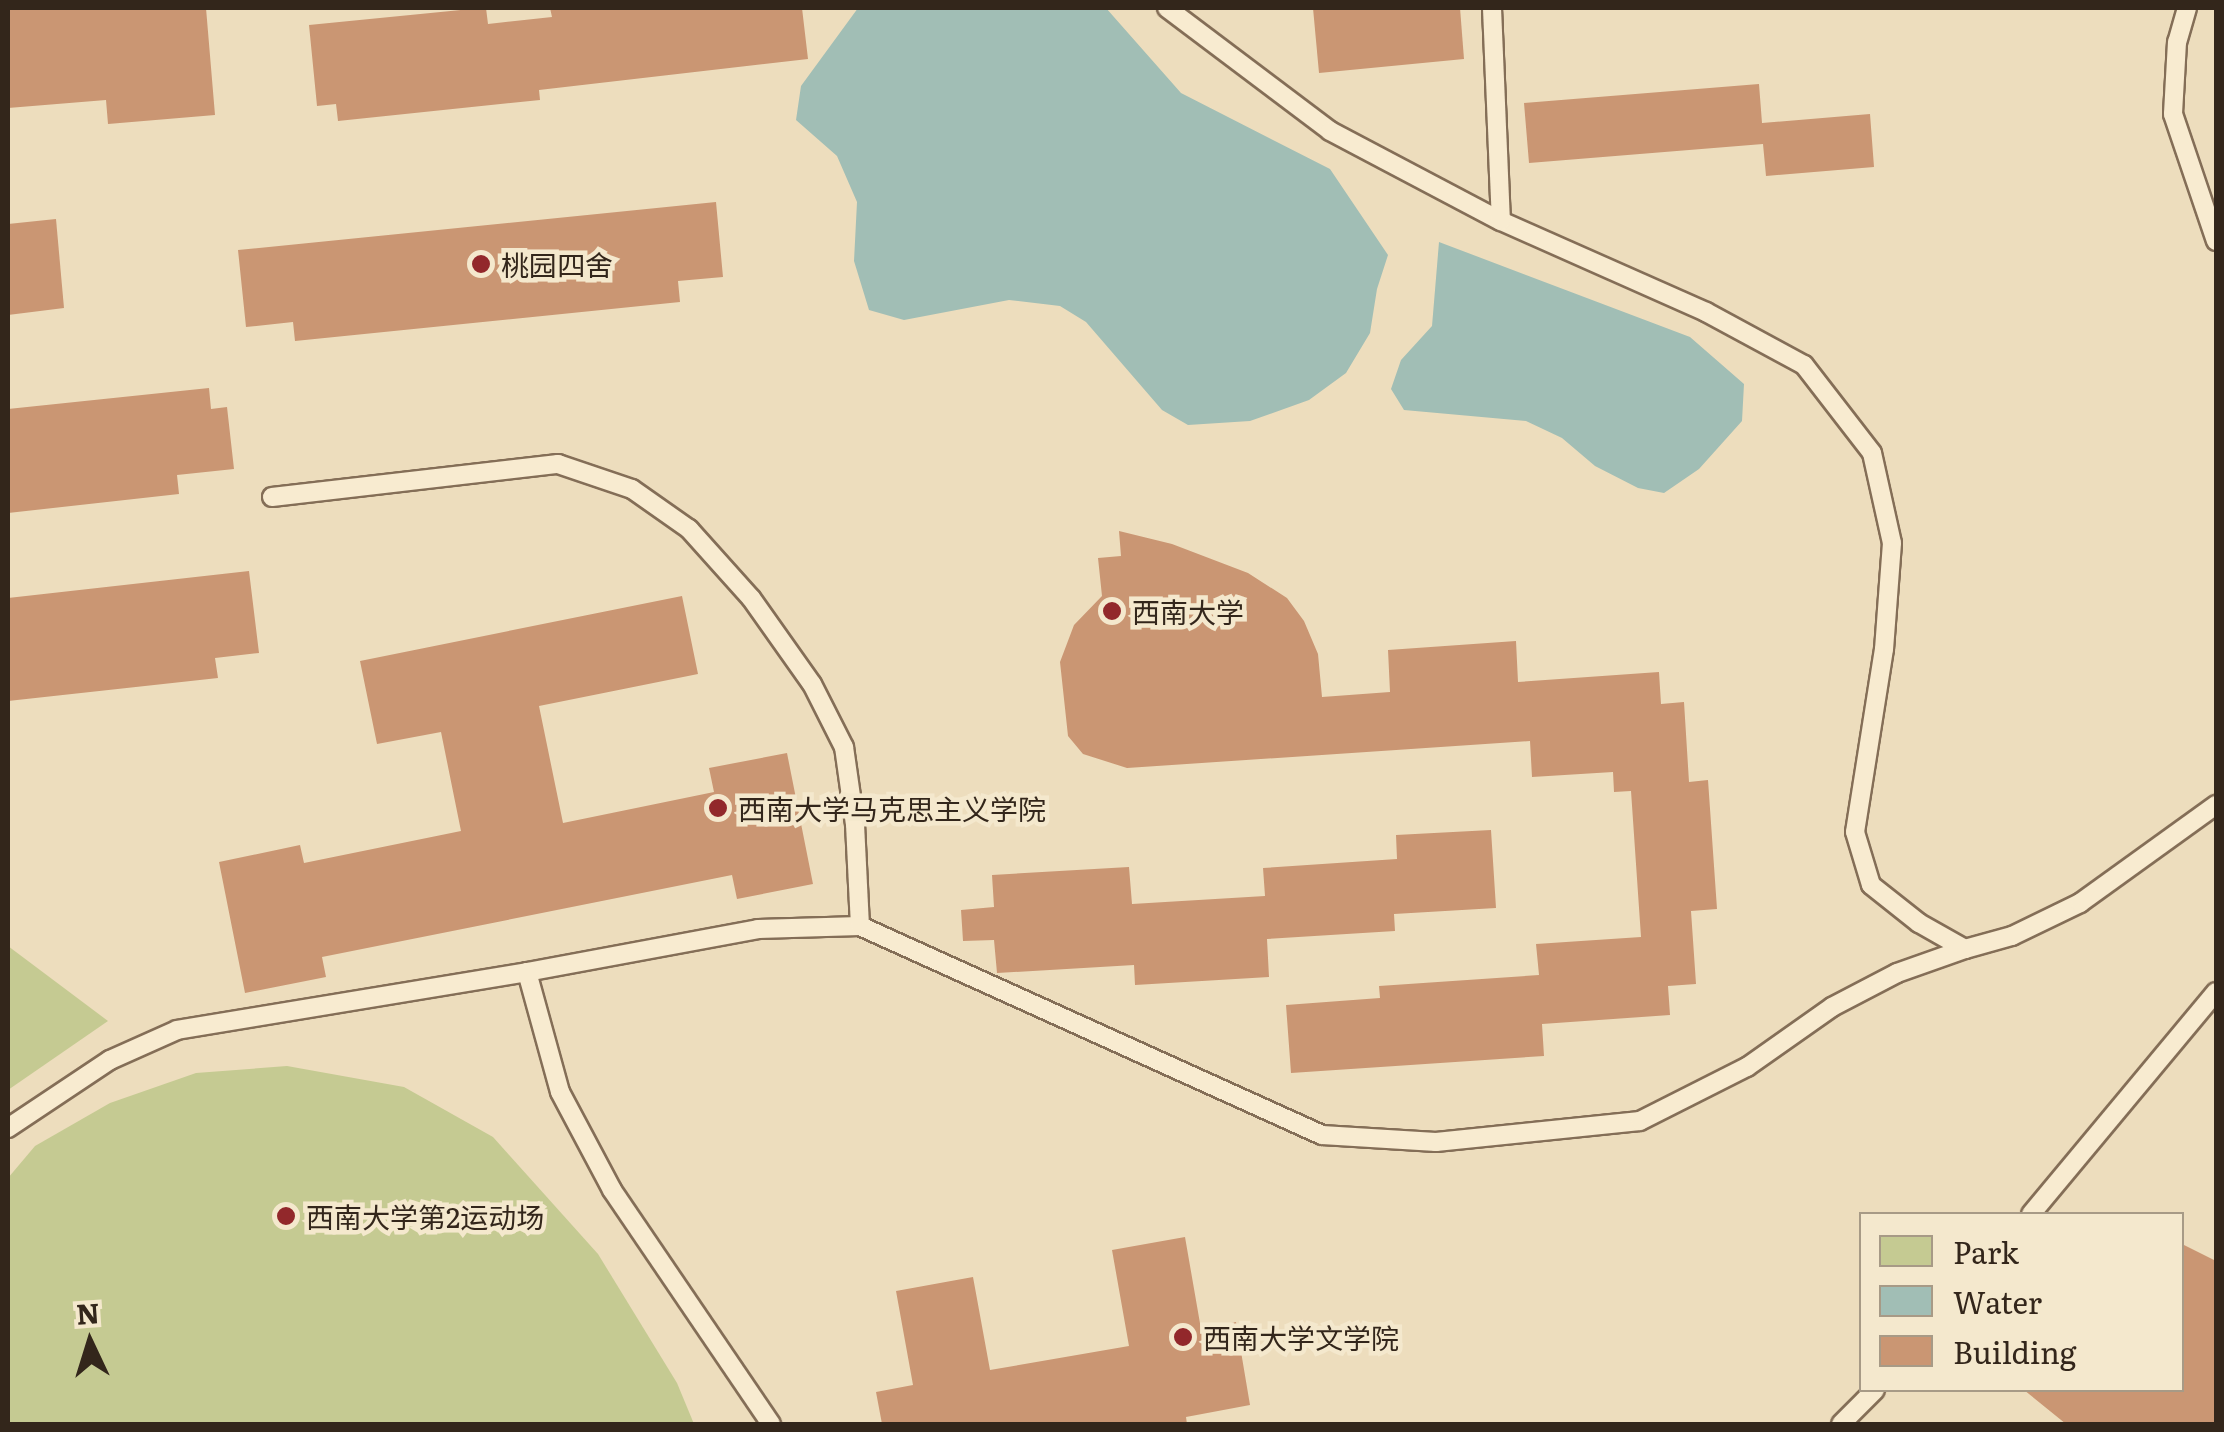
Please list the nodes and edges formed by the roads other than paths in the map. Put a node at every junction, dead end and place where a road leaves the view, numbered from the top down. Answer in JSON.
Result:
{"nodes":[{"id":1,"x":1167,"y":8,"type":"edge"},
{"id":2,"x":1492,"y":8,"type":"edge"},
{"id":3,"x":2187,"y":8,"type":"edge"},
{"id":4,"x":1501,"y":221,"type":"junction"},
{"id":5,"x":2216,"y":241,"type":"edge"},
{"id":6,"x":272,"y":498,"type":"dead end"},
{"id":7,"x":2216,"y":806,"type":"edge"},
{"id":8,"x":860,"y":926,"type":"junction"},
{"id":9,"x":1966,"y":949,"type":"junction"},
{"id":10,"x":526,"y":972,"type":"junction"},
{"id":11,"x":2216,"y":992,"type":"edge"},
{"id":12,"x":8,"y":1128,"type":"edge"},
{"id":13,"x":2033,"y":1212,"type":"edge"},
{"id":14,"x":1873,"y":1392,"type":"edge"},
{"id":15,"x":771,"y":1424,"type":"edge"},
{"id":16,"x":1840,"y":1424,"type":"edge"}],
"edges":[{"from":1,"to":4,"type":"lane"},
{"from":2,"to":4,"type":"lane"},
{"from":3,"to":5,"type":"lane"},
{"from":4,"to":9,"type":"lane"},
{"from":6,"to":8,"type":"lane"},
{"from":7,"to":9,"type":"lane"},
{"from":8,"to":9,"type":"lane"},
{"from":8,"to":10,"type":"lane"},
{"from":10,"to":12,"type":"lane"},
{"from":10,"to":15,"type":"lane"},
{"from":11,"to":13,"type":"lane"},
{"from":14,"to":16,"type":"lane"}]}
